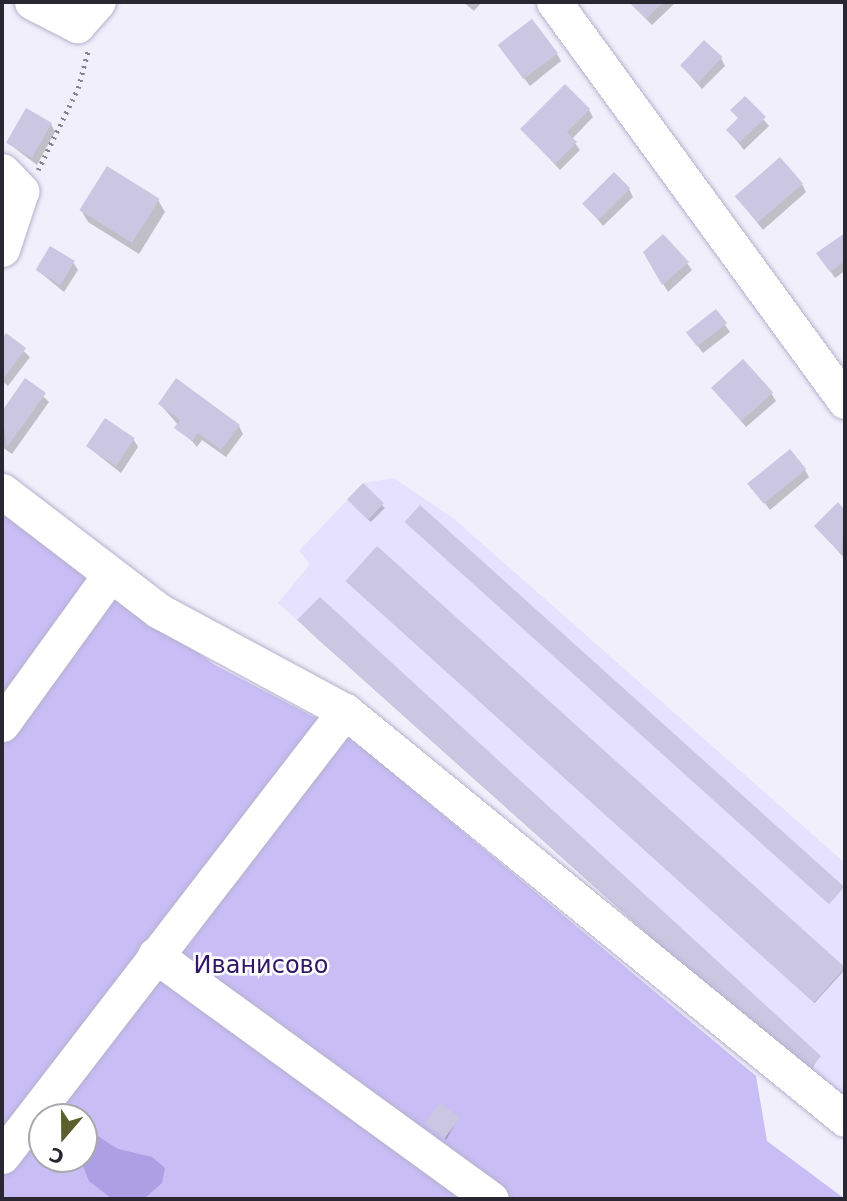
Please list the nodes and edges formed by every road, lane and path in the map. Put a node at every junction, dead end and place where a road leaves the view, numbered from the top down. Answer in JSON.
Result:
{"nodes":[{"id":1,"x":32,"y":2,"type":"edge"},
{"id":2,"x":554,"y":2,"type":"edge"},
{"id":3,"x":94,"y":8,"type":"edge"},
{"id":4,"x":12,"y":181,"type":"edge"},
{"id":5,"x":2,"y":249,"type":"edge"},
{"id":6,"x":845,"y":401,"type":"edge"},
{"id":7,"x":2,"y":491,"type":"edge"},
{"id":8,"x":109,"y":576,"type":"junction"},
{"id":9,"x":345,"y":711,"type":"junction"},
{"id":10,"x":2,"y":724,"type":"edge"},
{"id":11,"x":155,"y":955,"type":"junction"},
{"id":12,"x":845,"y":1119,"type":"edge"},
{"id":13,"x":2,"y":1156,"type":"edge"},
{"id":14,"x":491,"y":1199,"type":"edge"}],
"edges":[{"from":1,"to":3,"type":"street"},
{"from":2,"to":6,"type":"street"},
{"from":3,"to":4,"type":"path"},
{"from":4,"to":5,"type":"street"},
{"from":7,"to":8,"type":"street"},
{"from":8,"to":9,"type":"street"},
{"from":8,"to":10,"type":"street"},
{"from":9,"to":11,"type":"street"},
{"from":9,"to":12,"type":"street"},
{"from":11,"to":13,"type":"street"},
{"from":11,"to":14,"type":"street"}]}
